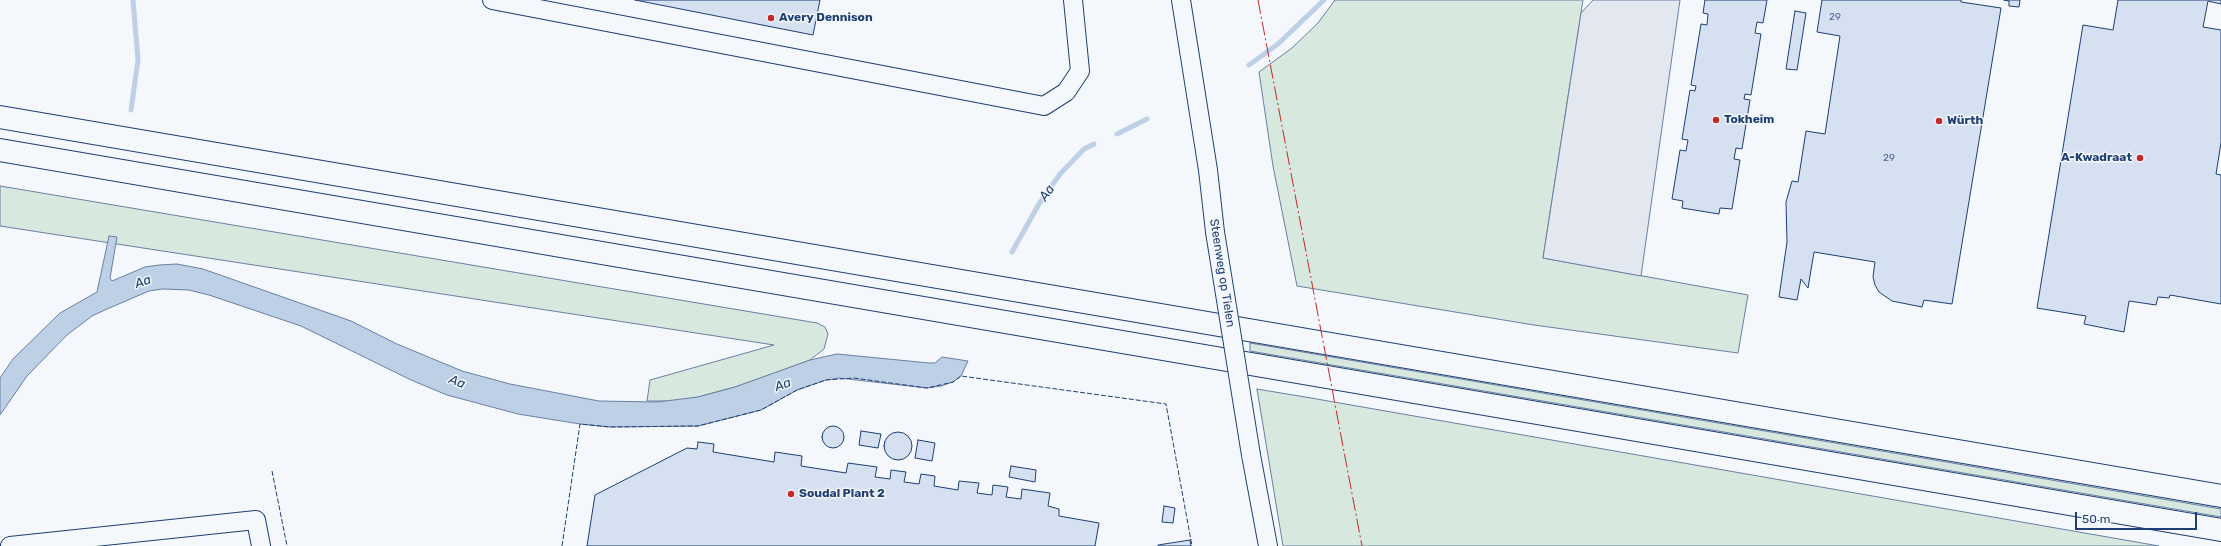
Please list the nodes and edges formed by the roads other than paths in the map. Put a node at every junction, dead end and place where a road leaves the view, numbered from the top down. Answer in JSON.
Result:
{"nodes":[{"id":1,"x":492,"y":0,"type":"edge"},
{"id":2,"x":1073,"y":0,"type":"edge"},
{"id":3,"x":1180,"y":0,"type":"edge"},
{"id":4,"x":0,"y":117,"type":"edge"},
{"id":5,"x":0,"y":150,"type":"edge"},
{"id":6,"x":2221,"y":496,"type":"edge"},
{"id":7,"x":2221,"y":530,"type":"edge"},
{"id":8,"x":10,"y":546,"type":"edge"},
{"id":9,"x":261,"y":546,"type":"edge"},
{"id":10,"x":1268,"y":546,"type":"edge"}],
"edges":[{"from":1,"to":2,"type":"street"},
{"from":3,"to":10,"type":"street","name":"Steenweg op Tielen","bridge":true},
{"from":4,"to":6,"type":"highway"},
{"from":5,"to":7,"type":"highway"},
{"from":8,"to":9,"type":"street"}]}
